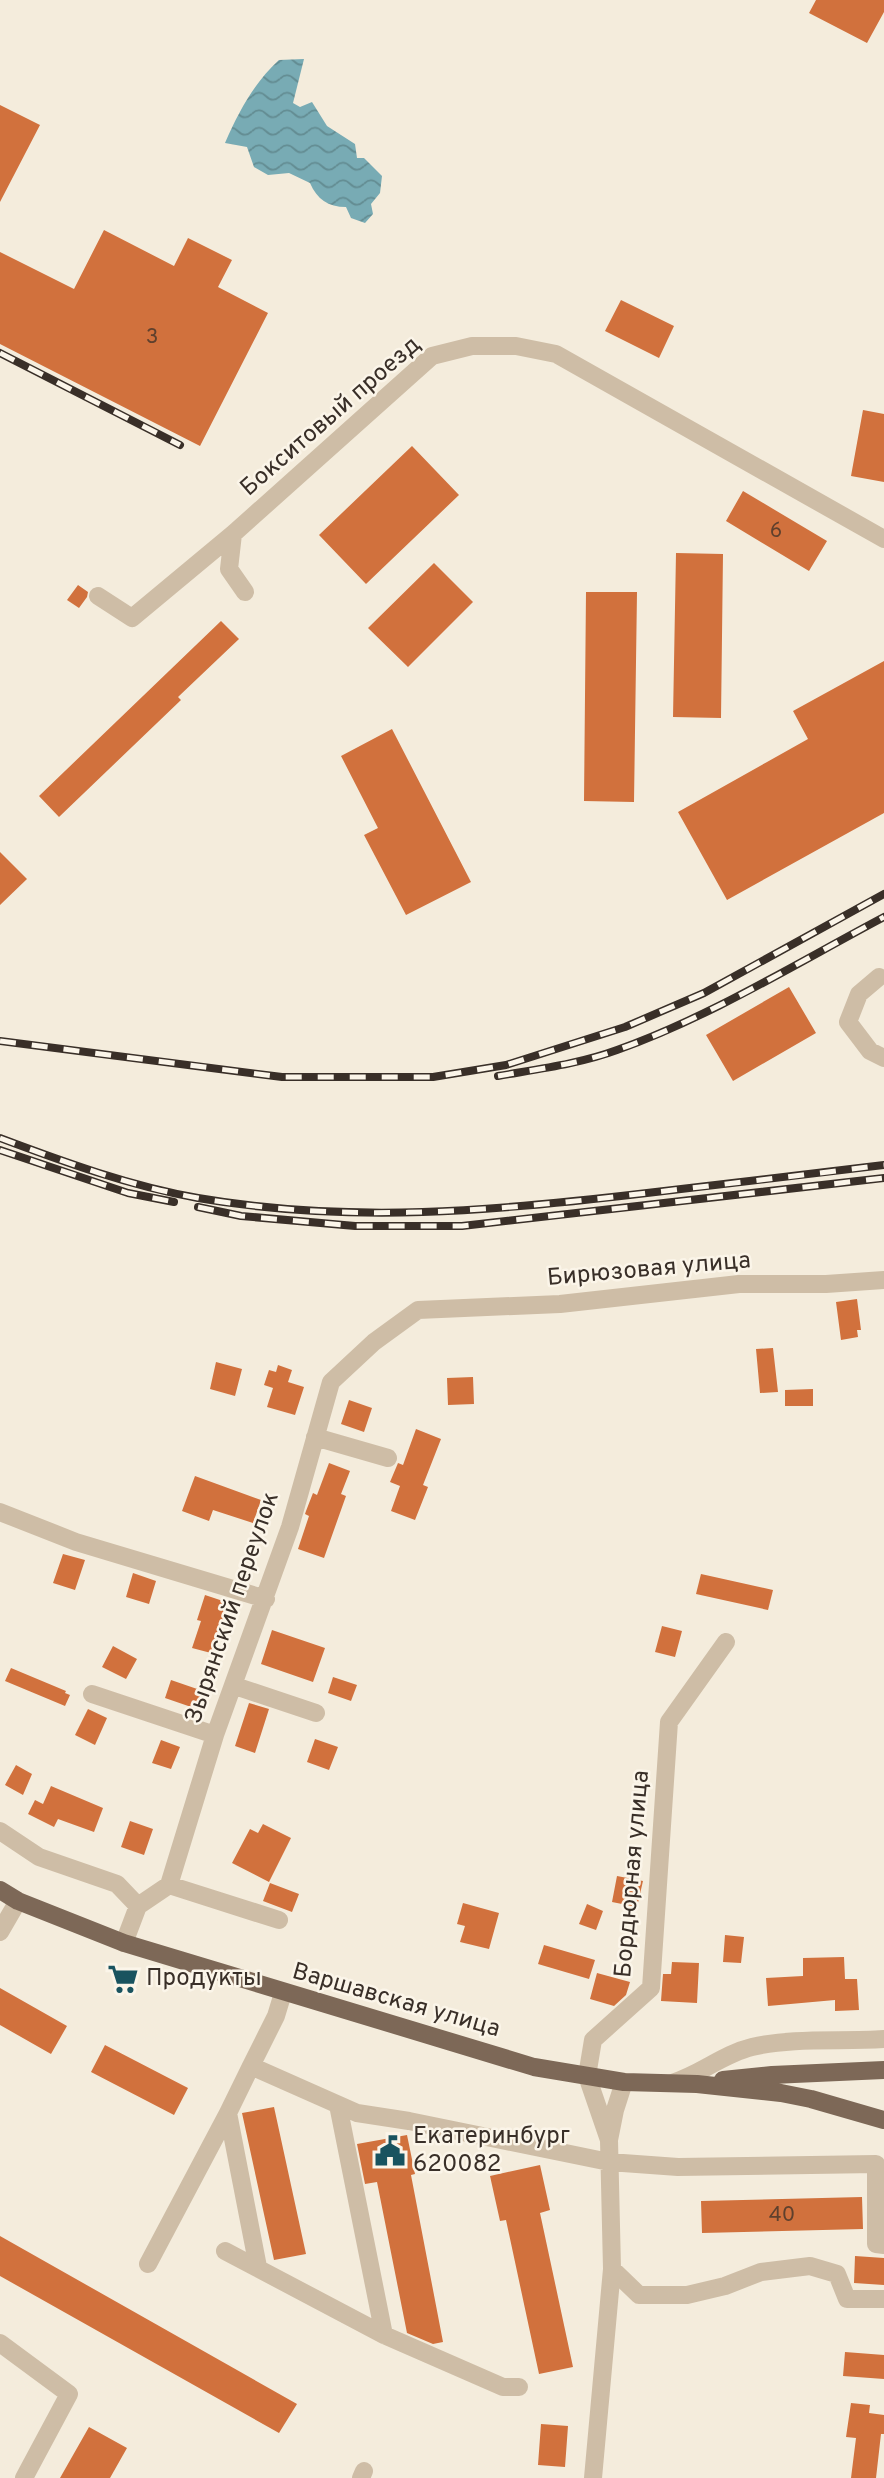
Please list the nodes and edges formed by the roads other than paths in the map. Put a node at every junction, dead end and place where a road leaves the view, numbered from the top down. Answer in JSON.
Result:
{"nodes":[{"id":1,"x":233,"y":534,"type":"junction"},
{"id":2,"x":884,"y":539,"type":"edge"},
{"id":3,"x":245,"y":592,"type":"dead end"},
{"id":4,"x":98,"y":596,"type":"dead end"},
{"id":5,"x":879,"y":977,"type":"dead end"},
{"id":6,"x":884,"y":1058,"type":"edge"},
{"id":7,"x":884,"y":1280,"type":"edge"},
{"id":8,"x":418,"y":1310,"type":"joint"},
{"id":9,"x":315,"y":1437,"type":"junction"},
{"id":10,"x":388,"y":1458,"type":"dead end"},
{"id":11,"x":0,"y":1512,"type":"edge"},
{"id":12,"x":266,"y":1599,"type":"junction"},
{"id":13,"x":726,"y":1642,"type":"dead end"},
{"id":14,"x":235,"y":1686,"type":"junction"},
{"id":15,"x":92,"y":1694,"type":"dead end"},
{"id":16,"x":316,"y":1713,"type":"dead end"},
{"id":17,"x":215,"y":1735,"type":"junction"},
{"id":18,"x":0,"y":1831,"type":"edge"},
{"id":19,"x":169,"y":1885,"type":"junction"},
{"id":20,"x":0,"y":1890,"type":"edge"},
{"id":21,"x":18,"y":1901,"type":"junction"},
{"id":22,"x":138,"y":1906,"type":"junction"},
{"id":23,"x":279,"y":1920,"type":"dead end"},
{"id":24,"x":0,"y":1933,"type":"edge"},
{"id":25,"x":124,"y":1943,"type":"junction"},
{"id":26,"x":283,"y":1993,"type":"junction"},
{"id":27,"x":884,"y":2039,"type":"edge"},
{"id":28,"x":251,"y":2066,"type":"junction"},
{"id":29,"x":884,"y":2070,"type":"edge"},
{"id":30,"x":587,"y":2076,"type":"junction"},
{"id":31,"x":624,"y":2082,"type":"junction"},
{"id":32,"x":669,"y":2084,"type":"junction"},
{"id":33,"x":696,"y":2084,"type":"junction"},
{"id":34,"x":338,"y":2105,"type":"junction"},
{"id":35,"x":228,"y":2113,"type":"junction"},
{"id":36,"x":884,"y":2120,"type":"edge"},
{"id":37,"x":609,"y":2140,"type":"junction"},
{"id":38,"x":609,"y":2162,"type":"junction"},
{"id":39,"x":884,"y":2245,"type":"edge"},
{"id":40,"x":225,"y":2251,"type":"dead end"},
{"id":41,"x":148,"y":2264,"type":"dead end"},
{"id":42,"x":258,"y":2267,"type":"junction"},
{"id":43,"x":612,"y":2269,"type":"junction"},
{"id":44,"x":884,"y":2299,"type":"edge"},
{"id":45,"x":384,"y":2335,"type":"junction"},
{"id":46,"x":0,"y":2343,"type":"edge"},
{"id":47,"x":519,"y":2387,"type":"dead end"},
{"id":48,"x":24,"y":2478,"type":"edge"},
{"id":49,"x":593,"y":2478,"type":"edge"}],
"edges":[{"from":1,"to":2,"type":"street","name":"Бокситовый проезд"},
{"from":1,"to":3,"type":"street"},
{"from":1,"to":4,"type":"street","name":"Бокситовый проезд"},
{"from":5,"to":6,"type":"street"},
{"from":7,"to":8,"type":"street","name":"Бирюзовая улица"},
{"from":8,"to":9,"type":"street","name":"Зырянский переулок"},
{"from":9,"to":10,"type":"street"},
{"from":9,"to":12,"type":"street","name":"Зырянский переулок"},
{"from":11,"to":12,"type":"street"},
{"from":12,"to":14,"type":"street","name":"Зырянский переулок"},
{"from":13,"to":30,"type":"street","name":"Бордюрная улица"},
{"from":14,"to":16,"type":"street"},
{"from":14,"to":17,"type":"street","name":"Зырянский переулок"},
{"from":15,"to":17,"type":"street"},
{"from":17,"to":19,"type":"street","name":"Зырянский переулок"},
{"from":18,"to":22,"type":"street"},
{"from":19,"to":22,"type":"street"},
{"from":19,"to":23,"type":"street"},
{"from":20,"to":21,"type":"main road","name":"Варшавская улица"},
{"from":21,"to":24,"type":"street"},
{"from":21,"to":25,"type":"main road","name":"Варшавская улица"},
{"from":22,"to":25,"type":"street"},
{"from":25,"to":26,"type":"main road","name":"Варшавская улица"},
{"from":26,"to":28,"type":"street"},
{"from":26,"to":30,"type":"main road","name":"Варшавская улица"},
{"from":27,"to":32,"type":"street","name":"Варшавская улица"},
{"from":28,"to":34,"type":"street"},
{"from":28,"to":35,"type":"street"},
{"from":29,"to":33,"type":"main road","name":"Варшавская улица"},
{"from":30,"to":31,"type":"main road","name":"Варшавская улица"},
{"from":30,"to":37,"type":"street","name":"Бордюрная улица"},
{"from":31,"to":32,"type":"main road","name":"Варшавская улица"},
{"from":31,"to":37,"type":"street","name":"Бордюрная улица"},
{"from":32,"to":33,"type":"main road","name":"Варшавская улица"},
{"from":33,"to":36,"type":"main road","name":"Варшавская улица"},
{"from":34,"to":38,"type":"street"},
{"from":34,"to":45,"type":"street"},
{"from":35,"to":41,"type":"street"},
{"from":35,"to":42,"type":"street"},
{"from":37,"to":38,"type":"street","name":"Бордюрная улица"},
{"from":38,"to":39,"type":"street"},
{"from":38,"to":43,"type":"street","name":"Бордюрная улица"},
{"from":40,"to":42,"type":"street"},
{"from":42,"to":45,"type":"street"},
{"from":43,"to":44,"type":"street"},
{"from":43,"to":49,"type":"street","name":"Бордюрная улица"},
{"from":45,"to":47,"type":"street"},
{"from":46,"to":48,"type":"street"}]}
